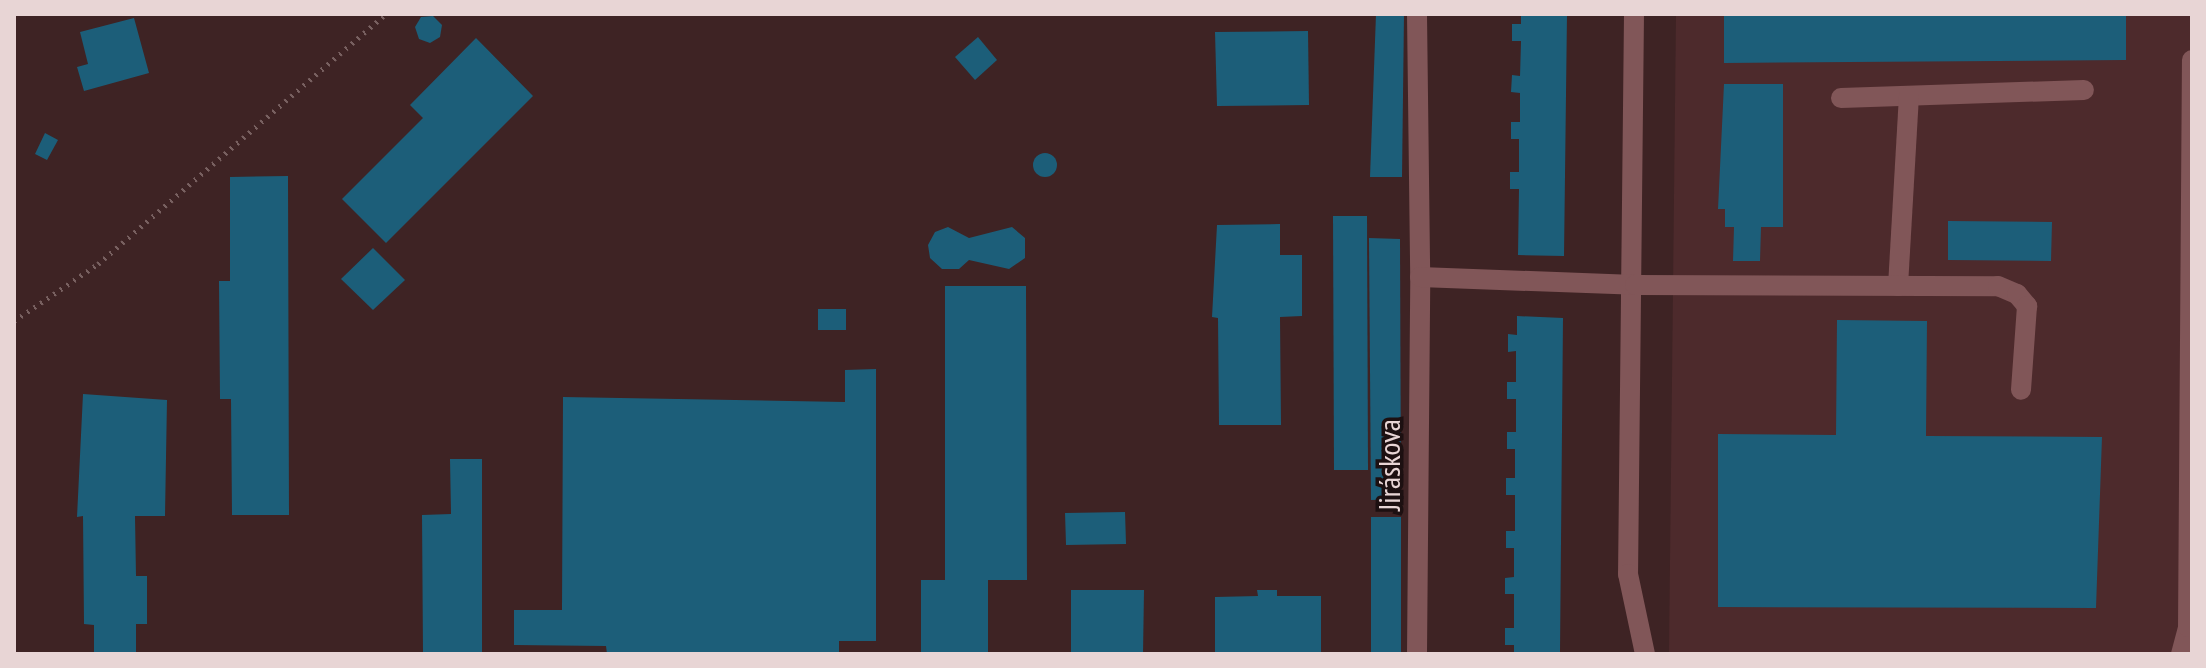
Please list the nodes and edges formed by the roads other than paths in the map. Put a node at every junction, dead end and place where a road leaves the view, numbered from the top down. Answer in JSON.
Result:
{"nodes":[{"id":1,"x":1417,"y":14,"type":"edge"},
{"id":2,"x":1634,"y":14,"type":"edge"},
{"id":3,"x":2192,"y":60,"type":"edge"},
{"id":4,"x":2084,"y":90,"type":"dead end"},
{"id":5,"x":1909,"y":96,"type":"junction"},
{"id":6,"x":1841,"y":98,"type":"dead end"},
{"id":7,"x":1420,"y":277,"type":"junction"},
{"id":8,"x":1635,"y":285,"type":"junction"},
{"id":9,"x":1898,"y":286,"type":"junction"},
{"id":10,"x":2021,"y":390,"type":"dead end"},
{"id":11,"x":1417,"y":654,"type":"edge"},
{"id":12,"x":1645,"y":654,"type":"edge"},
{"id":13,"x":2181,"y":654,"type":"edge"}],
"edges":[{"from":1,"to":7,"type":"street","name":"Jiráskova"},
{"from":2,"to":8,"type":"street"},
{"from":3,"to":13,"type":"street"},
{"from":4,"to":5,"type":"street"},
{"from":5,"to":6,"type":"street"},
{"from":5,"to":9,"type":"street"},
{"from":7,"to":8,"type":"street"},
{"from":7,"to":11,"type":"street","name":"Jiráskova"},
{"from":8,"to":9,"type":"street"},
{"from":8,"to":12,"type":"street"},
{"from":9,"to":10,"type":"street"}]}
